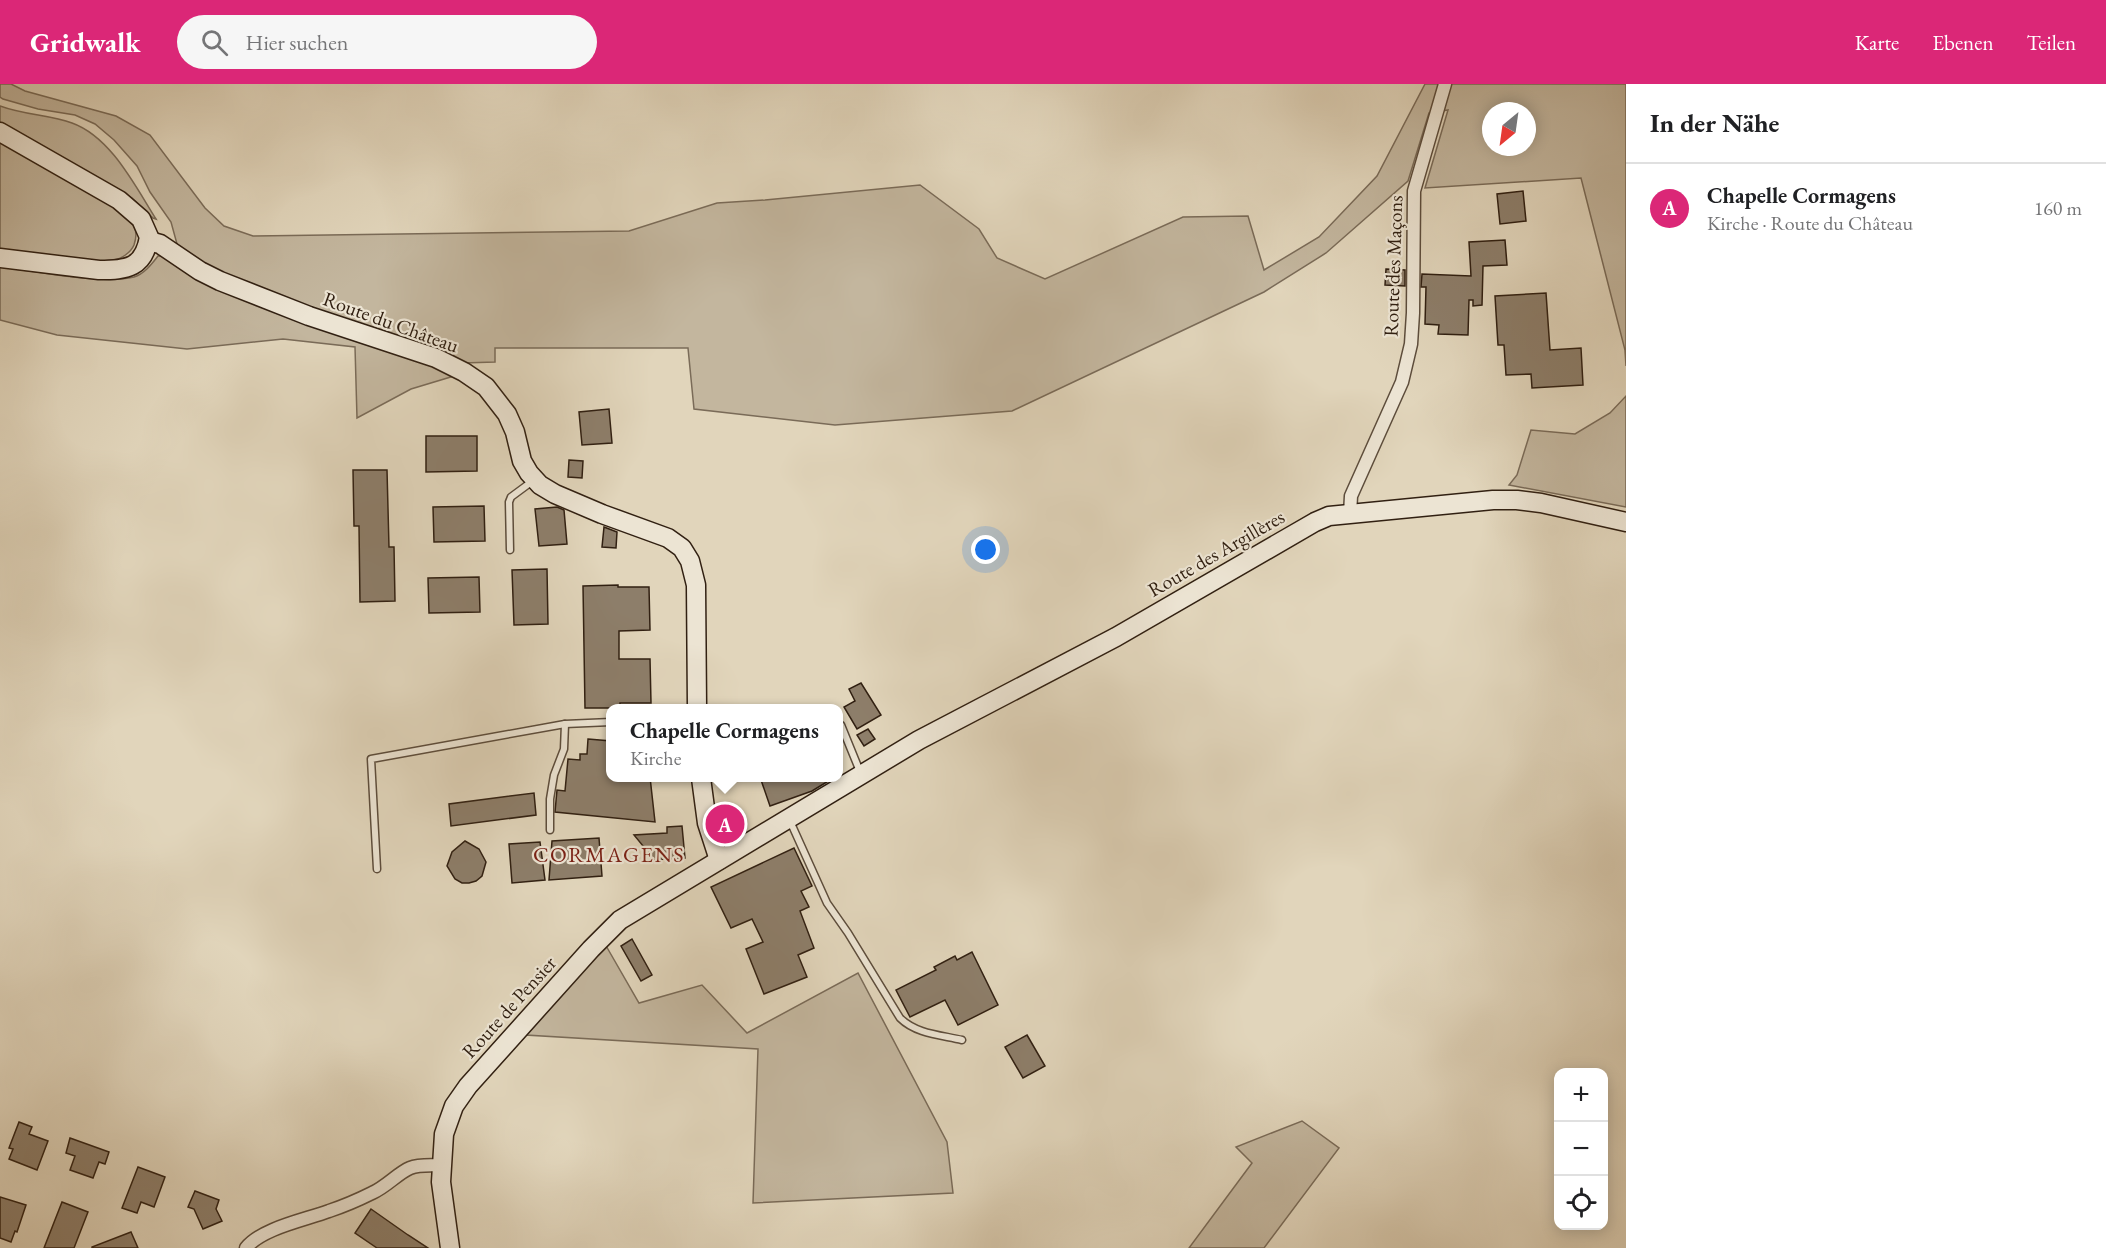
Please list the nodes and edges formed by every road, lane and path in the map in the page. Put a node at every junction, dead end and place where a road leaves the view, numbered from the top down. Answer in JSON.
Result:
{"nodes":[{"id":1,"x":1445,"y":84,"type":"edge"},
{"id":2,"x":0,"y":132,"type":"edge"},
{"id":3,"x":149,"y":242,"type":"junction"},
{"id":4,"x":0,"y":258,"type":"edge"},
{"id":5,"x":534,"y":480,"type":"junction"},
{"id":6,"x":1350,"y":514,"type":"junction"},
{"id":7,"x":1626,"y":522,"type":"edge"},
{"id":8,"x":510,"y":550,"type":"dead end"},
{"id":9,"x":697,"y":704,"type":"edge"},
{"id":10,"x":606,"y":722,"type":"edge"},
{"id":11,"x":565,"y":724,"type":"junction"},
{"id":12,"x":843,"y":730,"type":"edge"},
{"id":13,"x":862,"y":774,"type":"junction"},
{"id":14,"x":701,"y":782,"type":"edge"},
{"id":15,"x":789,"y":820,"type":"junction"},
{"id":16,"x":550,"y":830,"type":"dead end"},
{"id":17,"x":719,"y":860,"type":"junction"},
{"id":18,"x":377,"y":869,"type":"dead end"},
{"id":19,"x":962,"y":1040,"type":"dead end"},
{"id":20,"x":442,"y":1166,"type":"junction"},
{"id":21,"x":246,"y":1248,"type":"edge"},
{"id":22,"x":450,"y":1248,"type":"edge"}],
"edges":[{"from":1,"to":6,"type":"street","name":"Route des Maçons"},
{"from":2,"to":3,"type":"street"},
{"from":3,"to":4,"type":"street"},
{"from":3,"to":5,"type":"street","name":"Route du Château"},
{"from":5,"to":8,"type":"lane"},
{"from":5,"to":9,"type":"street"},
{"from":6,"to":7,"type":"street","name":"Route des Argillères"},
{"from":6,"to":13,"type":"street","name":"Route des Argillères"},
{"from":10,"to":11,"type":"lane"},
{"from":11,"to":16,"type":"lane"},
{"from":11,"to":18,"type":"lane"},
{"from":12,"to":13,"type":"lane"},
{"from":13,"to":15,"type":"street","name":"Route des Argillères"},
{"from":14,"to":17,"type":"street"},
{"from":15,"to":17,"type":"street","name":"Route des Argillères"},
{"from":15,"to":19,"type":"lane"},
{"from":17,"to":20,"type":"street","name":"Route de Pensier"},
{"from":20,"to":21,"type":"street"},
{"from":20,"to":22,"type":"street","name":"Route de Pensier"}]}
